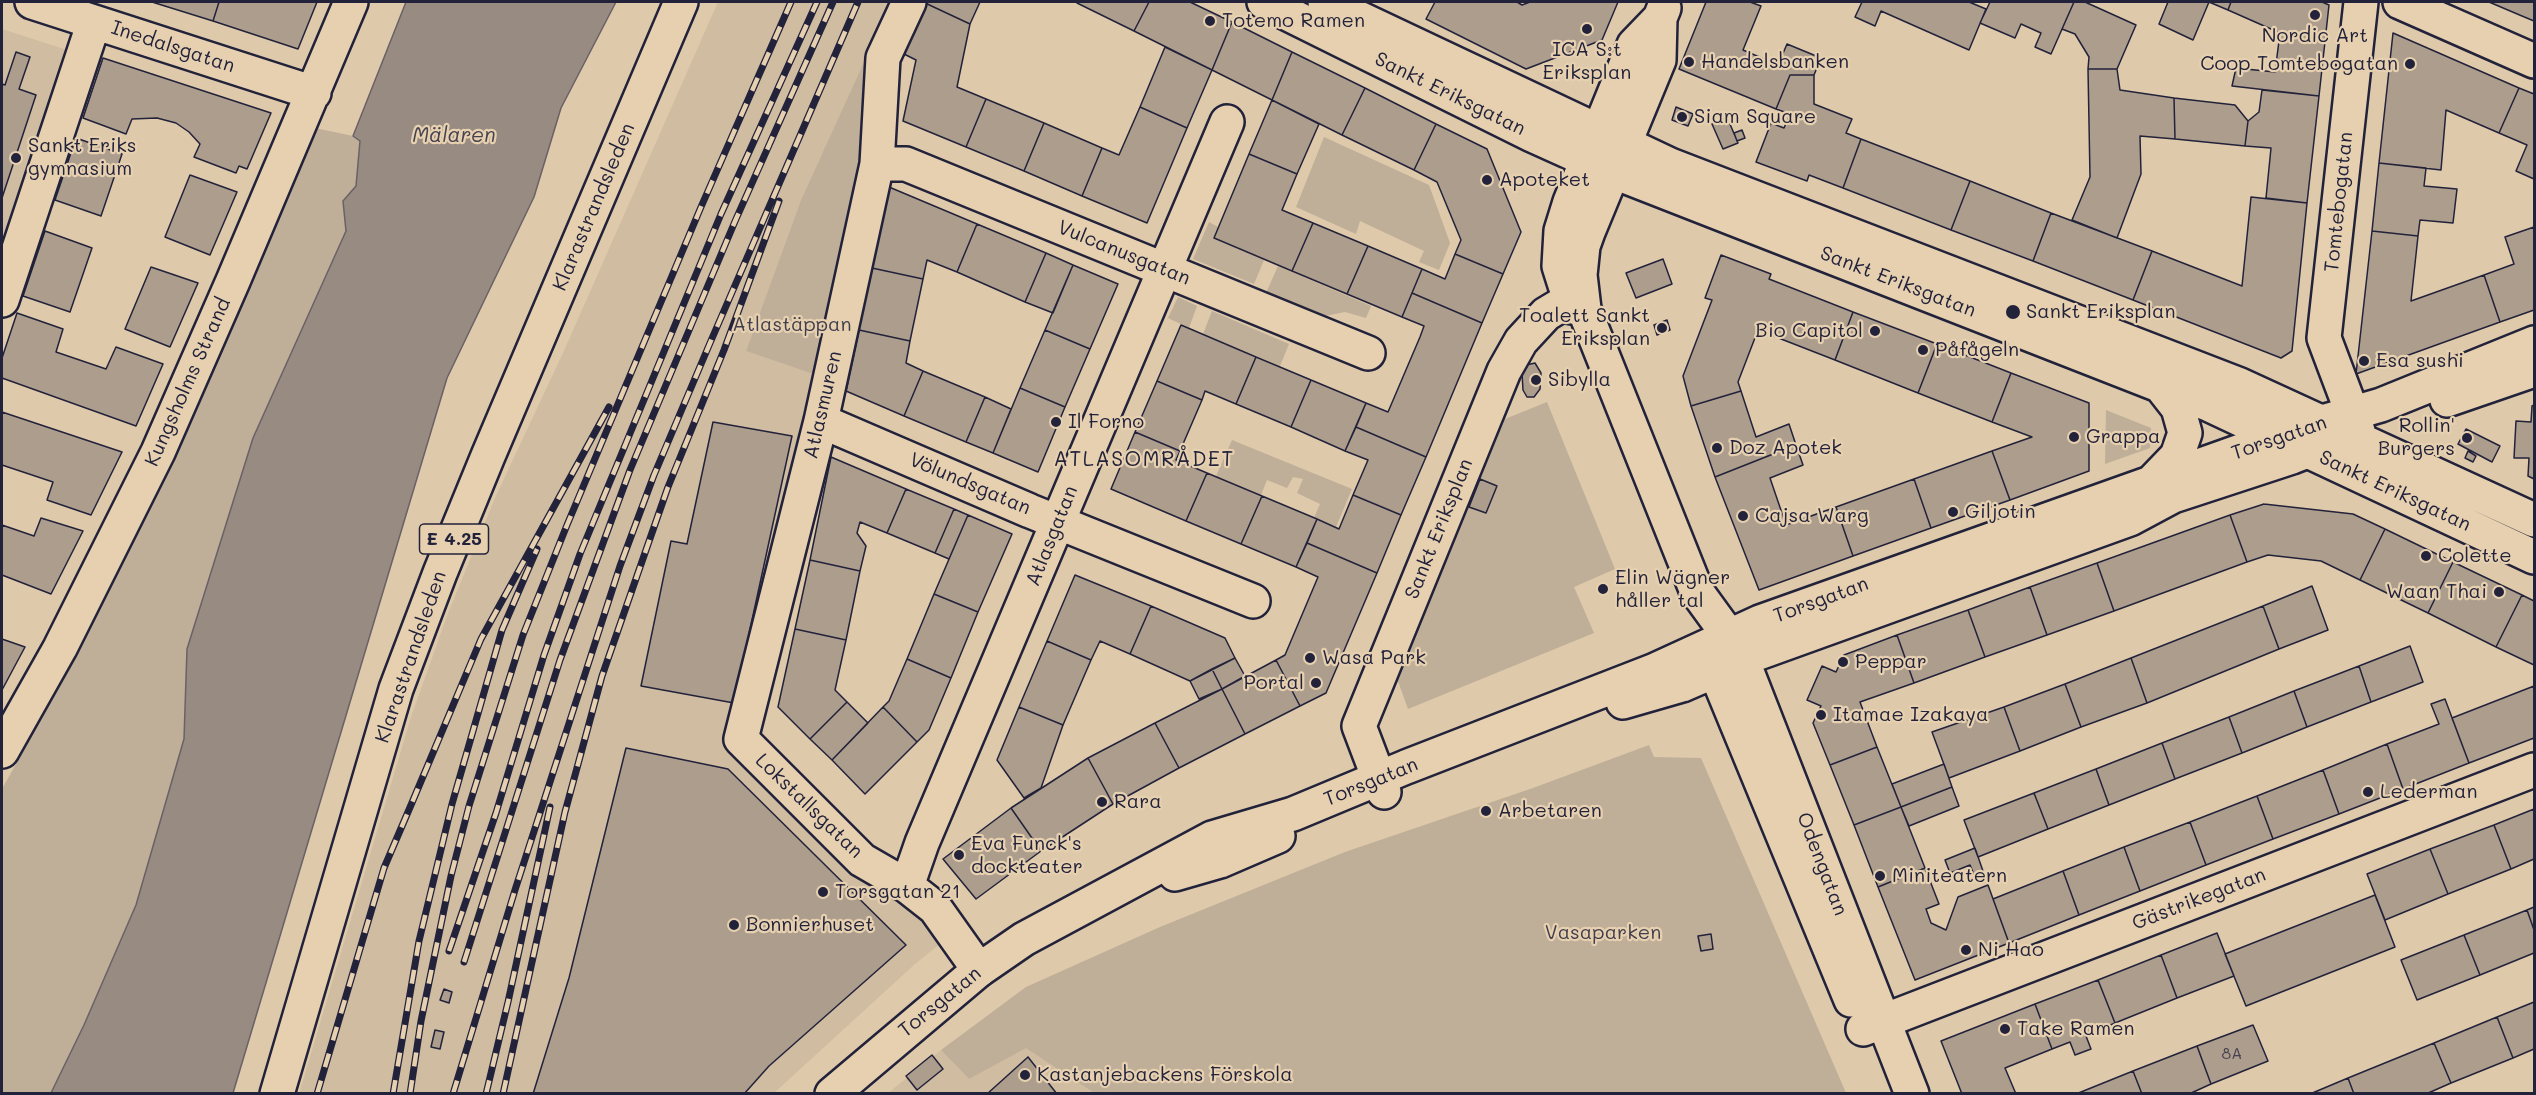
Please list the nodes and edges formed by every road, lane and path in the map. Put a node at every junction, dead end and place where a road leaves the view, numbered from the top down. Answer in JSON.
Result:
{"nodes":[{"id":1,"x":32,"y":2,"type":"edge"},
{"id":2,"x":351,"y":2,"type":"edge"},
{"id":3,"x":681,"y":2,"type":"edge"},
{"id":4,"x":695,"y":2,"type":"edge"},
{"id":5,"x":909,"y":2,"type":"edge"},
{"id":6,"x":1264,"y":2,"type":"edge"},
{"id":7,"x":1325,"y":2,"type":"edge"},
{"id":8,"x":2361,"y":2,"type":"edge"},
{"id":9,"x":2400,"y":2,"type":"edge"},
{"id":10,"x":1663,"y":10,"type":"edge"},
{"id":11,"x":94,"y":21,"type":"junction"},
{"id":12,"x":2535,"y":60,"type":"edge"},
{"id":13,"x":314,"y":93,"type":"junction"},
{"id":14,"x":1227,"y":122,"type":"dead end"},
{"id":15,"x":1606,"y":152,"type":"junction"},
{"id":16,"x":877,"y":164,"type":"junction"},
{"id":17,"x":1165,"y":270,"type":"junction"},
{"id":18,"x":2,"y":300,"type":"edge"},
{"id":19,"x":1584,"y":309,"type":"junction"},
{"id":20,"x":2535,"y":343,"type":"edge"},
{"id":21,"x":1368,"y":353,"type":"dead end"},
{"id":22,"x":2490,"y":359,"type":"junction"},
{"id":23,"x":2535,"y":370,"type":"edge"},
{"id":24,"x":2160,"y":385,"type":"junction"},
{"id":25,"x":2347,"y":399,"type":"junction"},
{"id":26,"x":821,"y":421,"type":"junction"},
{"id":27,"x":2283,"y":421,"type":"junction"},
{"id":28,"x":2328,"y":435,"type":"junction"},
{"id":29,"x":2342,"y":466,"type":"junction"},
{"id":30,"x":2151,"y":482,"type":"junction"},
{"id":31,"x":2130,"y":519,"type":"junction"},
{"id":32,"x":2535,"y":520,"type":"edge"},
{"id":33,"x":1059,"y":522,"type":"junction"},
{"id":34,"x":2535,"y":557,"type":"edge"},
{"id":35,"x":1253,"y":601,"type":"dead end"},
{"id":36,"x":1723,"y":653,"type":"junction"},
{"id":37,"x":741,"y":739,"type":"joint"},
{"id":38,"x":2,"y":751,"type":"edge"},
{"id":39,"x":2535,"y":770,"type":"edge"},
{"id":40,"x":1382,"y":785,"type":"junction"},
{"id":41,"x":907,"y":886,"type":"junction"},
{"id":42,"x":979,"y":970,"type":"junction"},
{"id":43,"x":1873,"y":1025,"type":"junction"},
{"id":44,"x":277,"y":1094,"type":"edge"},
{"id":45,"x":291,"y":1094,"type":"edge"},
{"id":46,"x":831,"y":1094,"type":"edge"},
{"id":47,"x":1890,"y":1094,"type":"edge"},
{"id":48,"x":1912,"y":1094,"type":"edge"}],
"edges":[{"from":1,"to":11,"type":"main road","name":"Inedalsgatan"},
{"from":2,"to":13,"type":"main road","name":"Kungsholms Strand"},
{"from":3,"to":44,"type":"main road","name":"Klarastrandsleden","number":"E 4.25"},
{"from":4,"to":45,"type":"main road","name":"Klarastrandsleden","number":"E 4.25"},
{"from":5,"to":16,"type":"main road","name":"Atlasmuren"},
{"from":6,"to":15,"type":"main road","name":"Sankt Eriksgatan"},
{"from":7,"to":15,"type":"main road","name":"Sankt Eriksgatan"},
{"from":8,"to":25,"type":"main road","name":"Tomtebogatan"},
{"from":9,"to":12,"type":"main road"},
{"from":10,"to":15,"type":"main road"},
{"from":11,"to":13,"type":"main road","name":"Inedalsgatan"},
{"from":11,"to":18,"type":"main road"},
{"from":13,"to":38,"type":"main road","name":"Kungsholms Strand"},
{"from":14,"to":17,"type":"main road","name":"Atlasgatan"},
{"from":15,"to":19,"type":"main road"},
{"from":15,"to":24,"type":"main road","name":"Sankt Eriksgatan"},
{"from":15,"to":27,"type":"main road","name":"Sankt Eriksgatan"},
{"from":16,"to":17,"type":"main road","name":"Vulcanusgatan"},
{"from":16,"to":26,"type":"main road","name":"Atlasmuren"},
{"from":17,"to":21,"type":"main road","name":"Vulcanusgatan"},
{"from":17,"to":33,"type":"main road","name":"Atlasgatan"},
{"from":19,"to":36,"type":"main road"},
{"from":19,"to":40,"type":"main road","name":"Sankt Eriksplan"},
{"from":20,"to":22,"type":"main road","name":"Torsgatan"},
{"from":22,"to":25,"type":"main road"},
{"from":22,"to":28,"type":"main road","name":"Torsgatan"},
{"from":23,"to":28,"type":"main road","name":"Torsgatan"},
{"from":24,"to":27,"type":"main road","name":"Sankt Eriksgatan"},
{"from":24,"to":30,"type":"main road"},
{"from":25,"to":27,"type":"main road"},
{"from":26,"to":33,"type":"main road","name":"Völundsgatan"},
{"from":26,"to":37,"type":"main road","name":"Atlasmuren"},
{"from":27,"to":28,"type":"main road","name":"Sankt Eriksgatan"},
{"from":27,"to":30,"type":"main road","name":"Torsgatan"},
{"from":28,"to":29,"type":"main road","name":"Sankt Eriksgatan"},
{"from":28,"to":31,"type":"main road","name":"Torsgatan"},
{"from":28,"to":32,"type":"main road","name":"Sankt Eriksgatan"},
{"from":29,"to":31,"type":"main road"},
{"from":29,"to":34,"type":"main road","name":"Sankt Eriksgatan"},
{"from":30,"to":36,"type":"main road","name":"Torsgatan"},
{"from":31,"to":36,"type":"main road","name":"Torsgatan"},
{"from":33,"to":35,"type":"main road","name":"Völundsgatan"},
{"from":33,"to":41,"type":"main road","name":"Atlasgatan"},
{"from":36,"to":40,"type":"main road","name":"Torsgatan"},
{"from":36,"to":43,"type":"main road","name":"Odengatan"},
{"from":37,"to":41,"type":"main road","name":"Lokstallsgatan"},
{"from":39,"to":43,"type":"main road","name":"Gästrikegatan"},
{"from":40,"to":42,"type":"main road","name":"Torsgatan"},
{"from":41,"to":42,"type":"main road","name":"Lokstallsgatan"},
{"from":42,"to":46,"type":"main road","name":"Torsgatan"},
{"from":43,"to":47,"type":"main road","name":"Odengatan"},
{"from":43,"to":48,"type":"main road","name":"Odengatan"}]}
